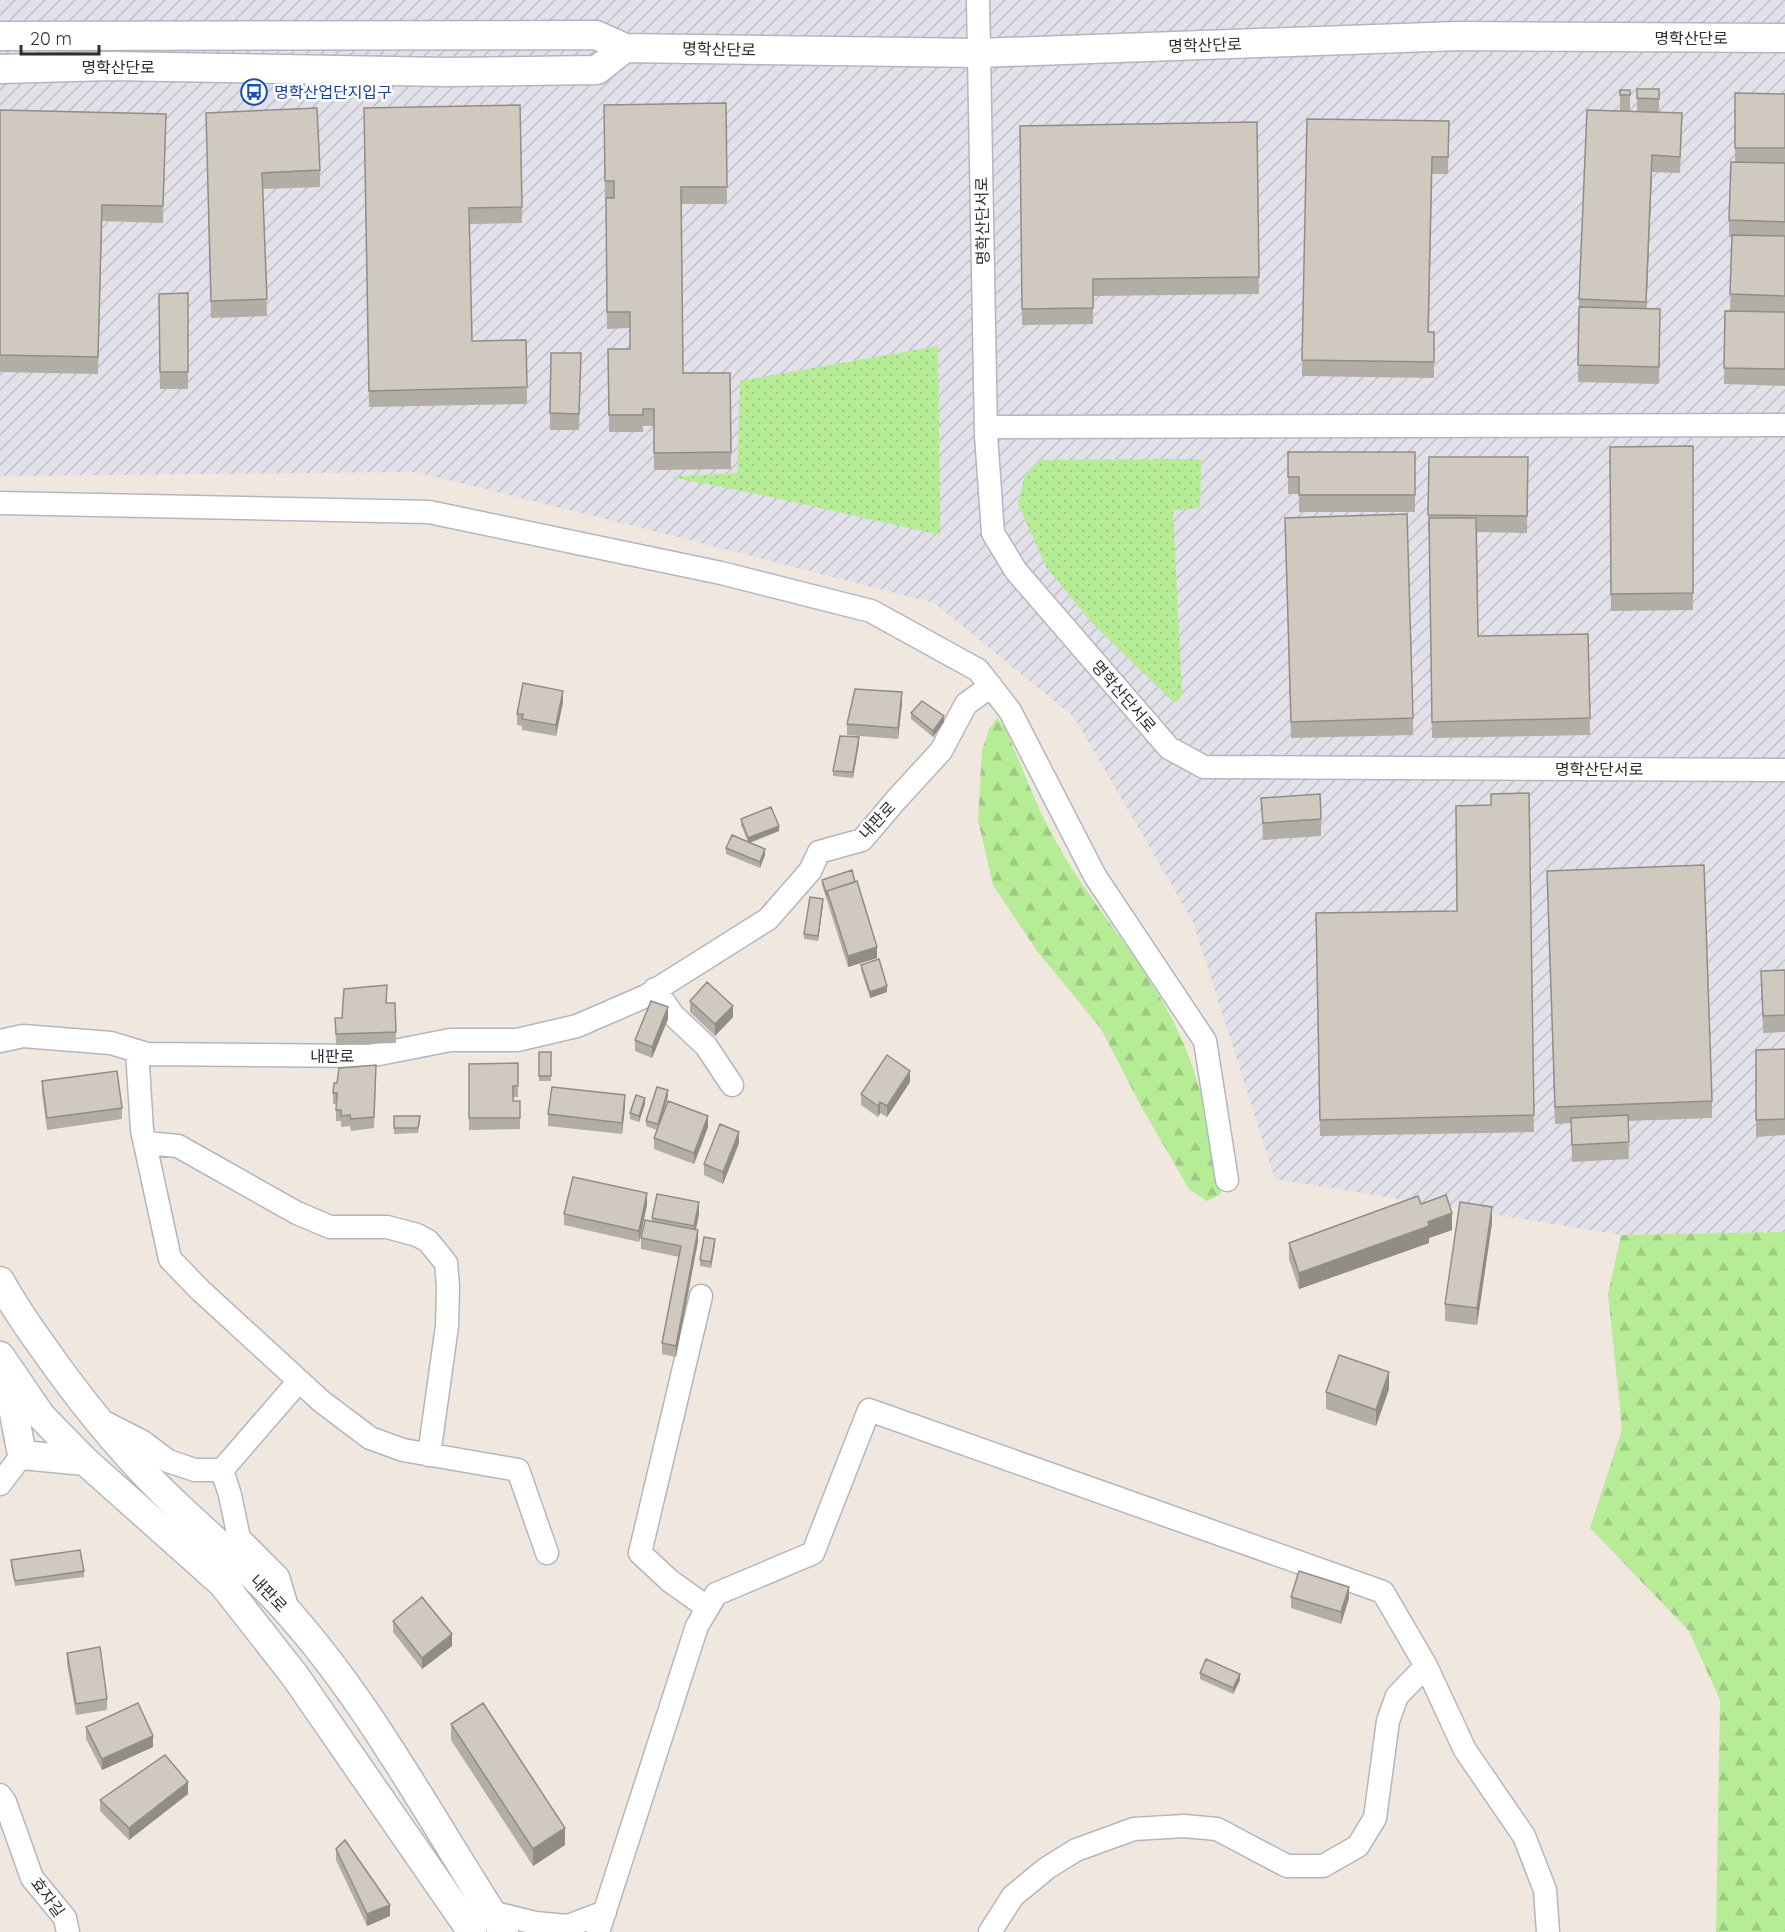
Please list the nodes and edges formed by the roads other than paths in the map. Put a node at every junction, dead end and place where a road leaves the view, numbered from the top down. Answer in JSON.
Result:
{"nodes":[{"id":1,"x":978,"y":0,"type":"edge"},
{"id":2,"x":0,"y":36,"type":"edge"},
{"id":3,"x":1785,"y":38,"type":"edge"},
{"id":4,"x":625,"y":48,"type":"junction"},
{"id":5,"x":979,"y":53,"type":"junction"},
{"id":6,"x":0,"y":69,"type":"edge"},
{"id":7,"x":1785,"y":426,"type":"edge"},
{"id":8,"x":986,"y":427,"type":"junction"},
{"id":9,"x":0,"y":503,"type":"edge"},
{"id":10,"x":991,"y":686,"type":"junction"},
{"id":11,"x":1785,"y":770,"type":"edge"},
{"id":12,"x":655,"y":990,"type":"junction"},
{"id":13,"x":0,"y":1041,"type":"edge"},
{"id":14,"x":137,"y":1051,"type":"junction"},
{"id":15,"x":732,"y":1085,"type":"dead end"},
{"id":16,"x":145,"y":1143,"type":"junction"},
{"id":17,"x":1227,"y":1180,"type":"dead end"},
{"id":18,"x":0,"y":1281,"type":"edge"},
{"id":19,"x":701,"y":1296,"type":"dead end"},
{"id":20,"x":0,"y":1356,"type":"edge"},
{"id":21,"x":0,"y":1366,"type":"edge"},
{"id":22,"x":299,"y":1380,"type":"junction"},
{"id":23,"x":95,"y":1417,"type":"junction"},
{"id":24,"x":22,"y":1455,"type":"junction"},
{"id":25,"x":429,"y":1455,"type":"junction"},
{"id":26,"x":85,"y":1461,"type":"junction"},
{"id":27,"x":222,"y":1470,"type":"junction"},
{"id":28,"x":0,"y":1484,"type":"edge"},
{"id":29,"x":548,"y":1553,"type":"dead end"},
{"id":30,"x":708,"y":1608,"type":"junction"},
{"id":31,"x":289,"y":1613,"type":"junction"},
{"id":32,"x":1426,"y":1666,"type":"junction"},
{"id":33,"x":0,"y":1795,"type":"edge"},
{"id":34,"x":602,"y":1922,"type":"edge"},
{"id":35,"x":489,"y":1925,"type":"edge"},
{"id":36,"x":68,"y":1932,"type":"edge"},
{"id":37,"x":990,"y":1932,"type":"edge"},
{"id":38,"x":1548,"y":1932,"type":"edge"}],
"edges":[{"from":1,"to":5,"type":"street","name":"명학산단서로"},
{"from":2,"to":4,"type":"street","name":"명학산단로"},
{"from":3,"to":5,"type":"street","name":"명학산단로"},
{"from":4,"to":5,"type":"street","name":"명학산단로"},
{"from":4,"to":6,"type":"street","name":"명학산단로"},
{"from":5,"to":8,"type":"street","name":"명학산단서로"},
{"from":7,"to":8,"type":"street"},
{"from":8,"to":11,"type":"street","name":"명학산단서로"},
{"from":9,"to":10,"type":"street"},
{"from":10,"to":12,"type":"street","name":"내판로"},
{"from":10,"to":17,"type":"street"},
{"from":12,"to":14,"type":"street","name":"내판로"},
{"from":12,"to":15,"type":"street"},
{"from":13,"to":14,"type":"street","name":"내판로"},
{"from":14,"to":16,"type":"street"},
{"from":16,"to":22,"type":"street"},
{"from":16,"to":25,"type":"street"},
{"from":18,"to":23,"type":"street","name":"내판로"},
{"from":19,"to":30,"type":"street"},
{"from":20,"to":26,"type":"street","name":"내판로"},
{"from":21,"to":24,"type":"street"},
{"from":22,"to":25,"type":"street"},
{"from":22,"to":27,"type":"street"},
{"from":23,"to":27,"type":"street"},
{"from":23,"to":31,"type":"street","name":"내판로"},
{"from":24,"to":26,"type":"street"},
{"from":24,"to":28,"type":"street"},
{"from":25,"to":29,"type":"street"},
{"from":26,"to":35,"type":"street","name":"내판로"},
{"from":27,"to":31,"type":"street"},
{"from":30,"to":32,"type":"street"},
{"from":30,"to":34,"type":"street"},
{"from":31,"to":35,"type":"street","name":"내판로"},
{"from":32,"to":37,"type":"street"},
{"from":32,"to":38,"type":"street"},
{"from":33,"to":36,"type":"street","name":"효자길"},
{"from":34,"to":35,"type":"street"}]}
